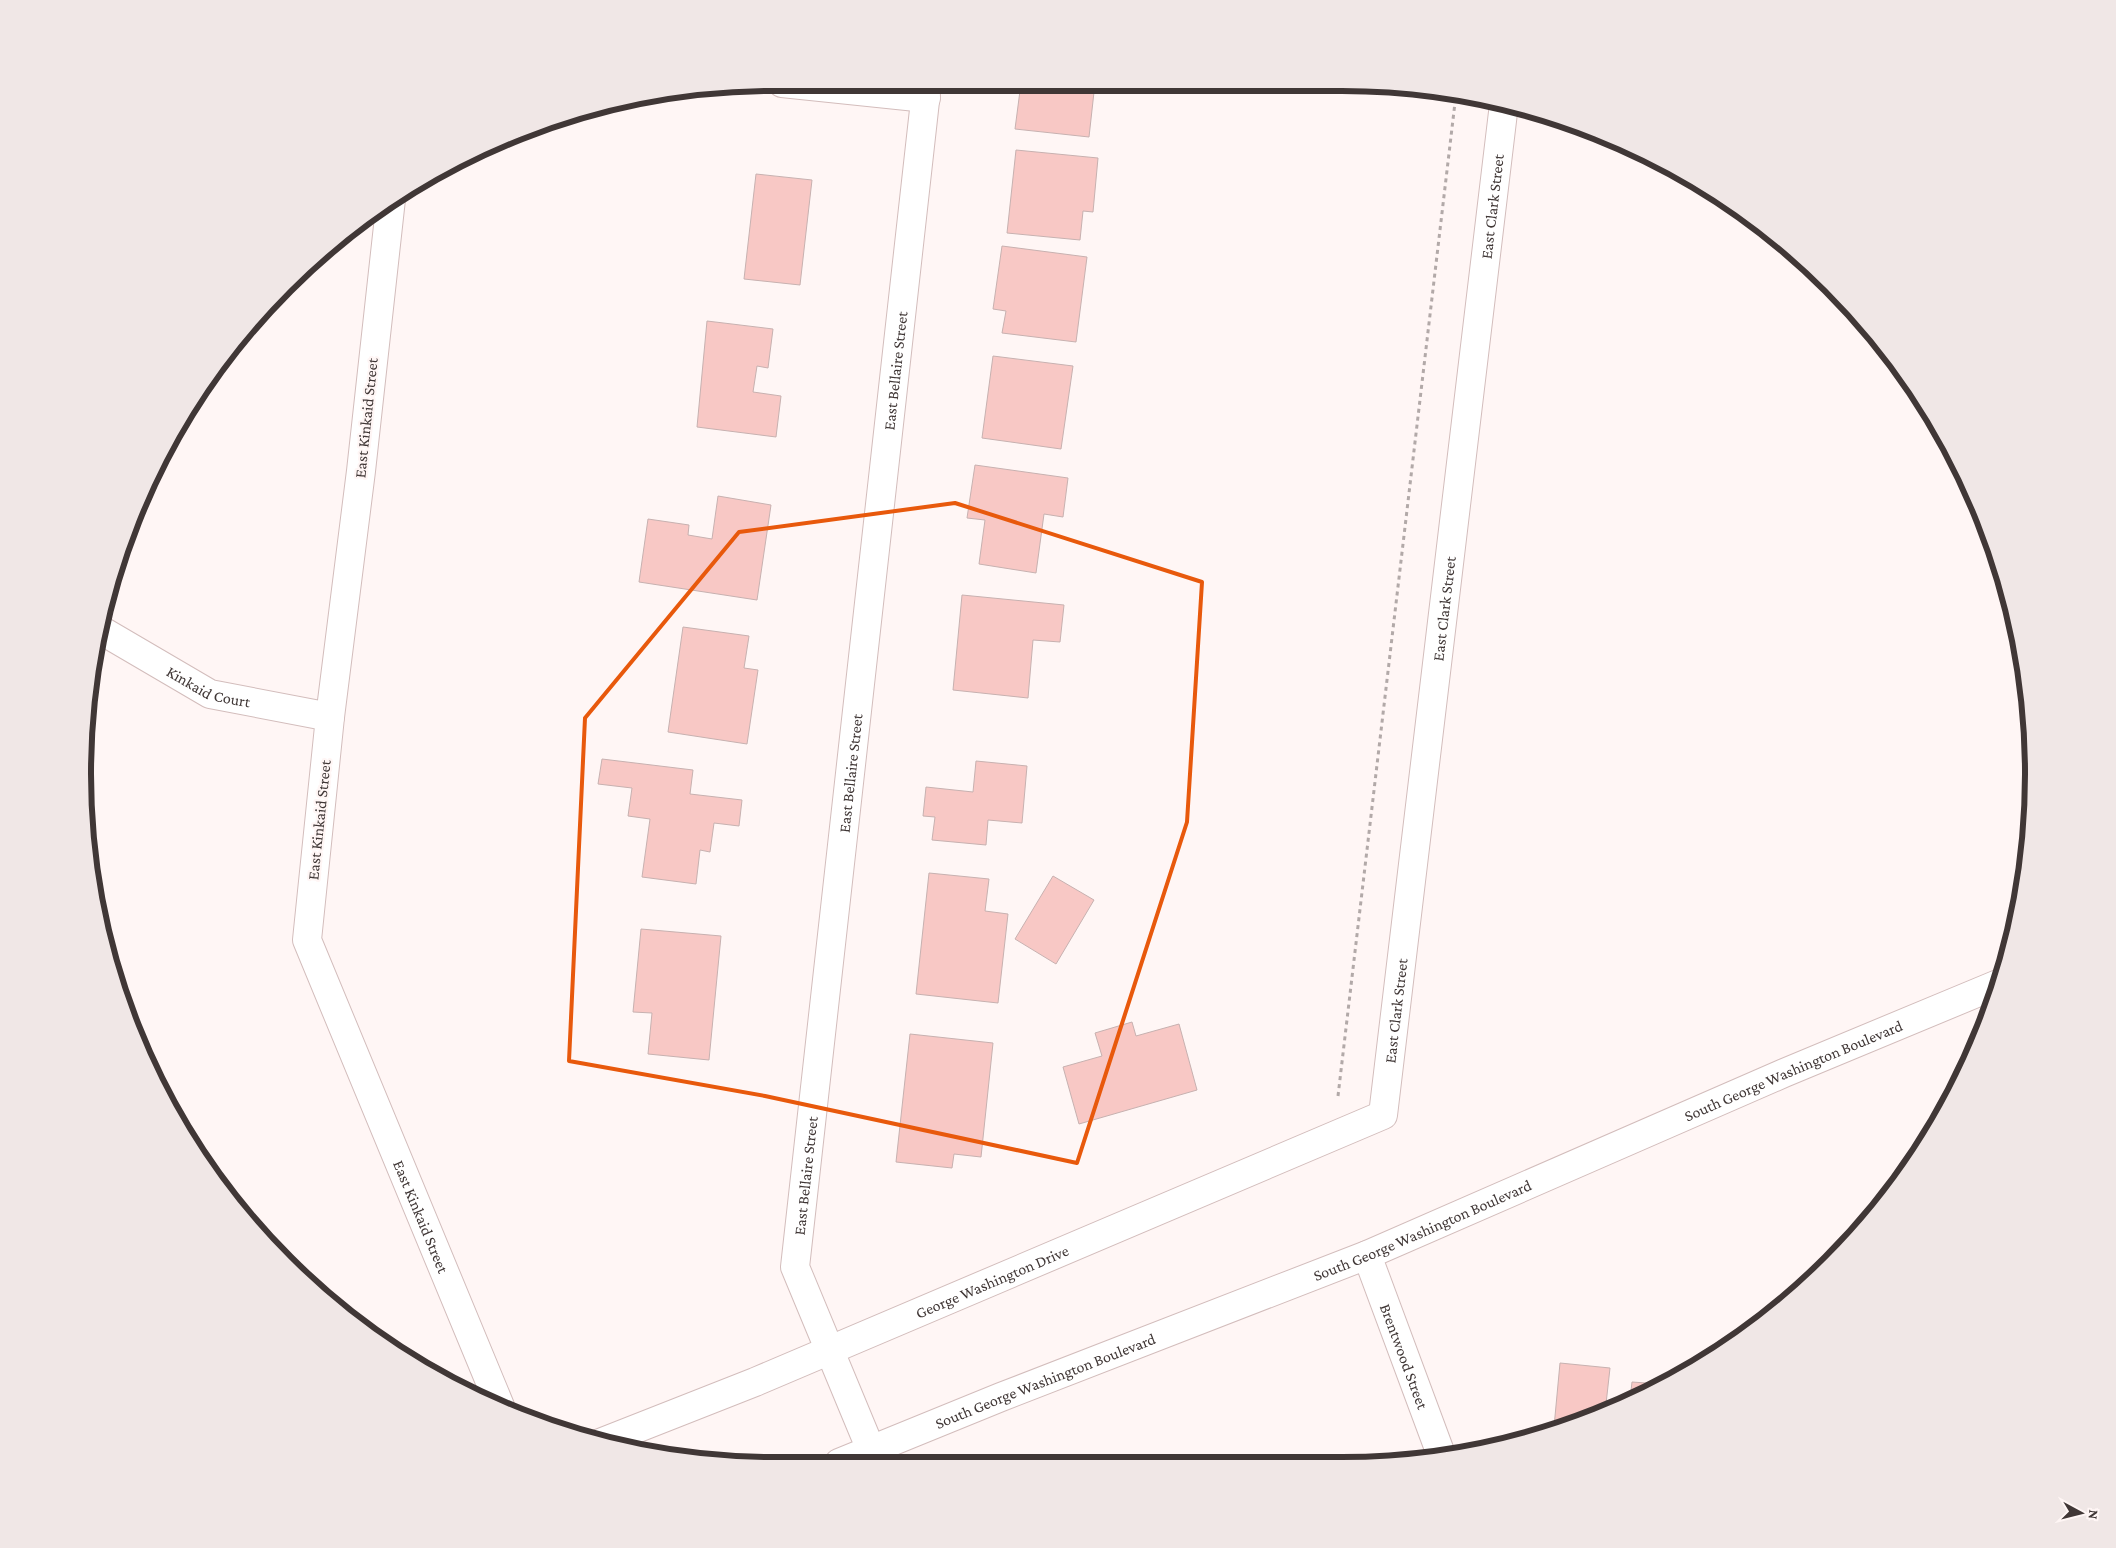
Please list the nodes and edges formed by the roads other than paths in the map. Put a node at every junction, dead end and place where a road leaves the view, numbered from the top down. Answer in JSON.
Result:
{"nodes":[{"id":1,"x":926,"y":91,"type":"edge"},
{"id":2,"x":1503,"y":111,"type":"edge"},
{"id":3,"x":389,"y":210,"type":"edge"},
{"id":4,"x":106,"y":633,"type":"edge"},
{"id":5,"x":330,"y":717,"type":"junction"},
{"id":6,"x":1991,"y":987,"type":"edge"},
{"id":7,"x":1383,"y":1115,"type":"joint"},
{"id":8,"x":1367,"y":1256,"type":"junction"},
{"id":9,"x":830,"y":1350,"type":"junction"},
{"id":10,"x":496,"y":1397,"type":"edge"},
{"id":11,"x":614,"y":1437,"type":"edge"},
{"id":12,"x":872,"y":1450,"type":"junction"},
{"id":13,"x":1439,"y":1450,"type":"edge"},
{"id":14,"x":854,"y":1457,"type":"edge"}],
"edges":[{"from":1,"to":9,"type":"street","name":"East Bellaire Street"},
{"from":2,"to":7,"type":"street","name":"East Clark Street"},
{"from":3,"to":5,"type":"street","name":"East Kinkaid Street"},
{"from":4,"to":5,"type":"street","name":"Kinkaid Court"},
{"from":5,"to":10,"type":"street","name":"East Kinkaid Street"},
{"from":6,"to":8,"type":"street","name":"South George Washington Boulevard"},
{"from":7,"to":9,"type":"street","name":"George Washington Drive"},
{"from":8,"to":12,"type":"street","name":"South George Washington Boulevard"},
{"from":8,"to":13,"type":"street","name":"Brentwood Street"},
{"from":9,"to":11,"type":"street","name":"George Washington Drive"},
{"from":9,"to":12,"type":"street","name":"East Bellaire Street"},
{"from":12,"to":14,"type":"street","name":"South George Washington Boulevard"}]}
